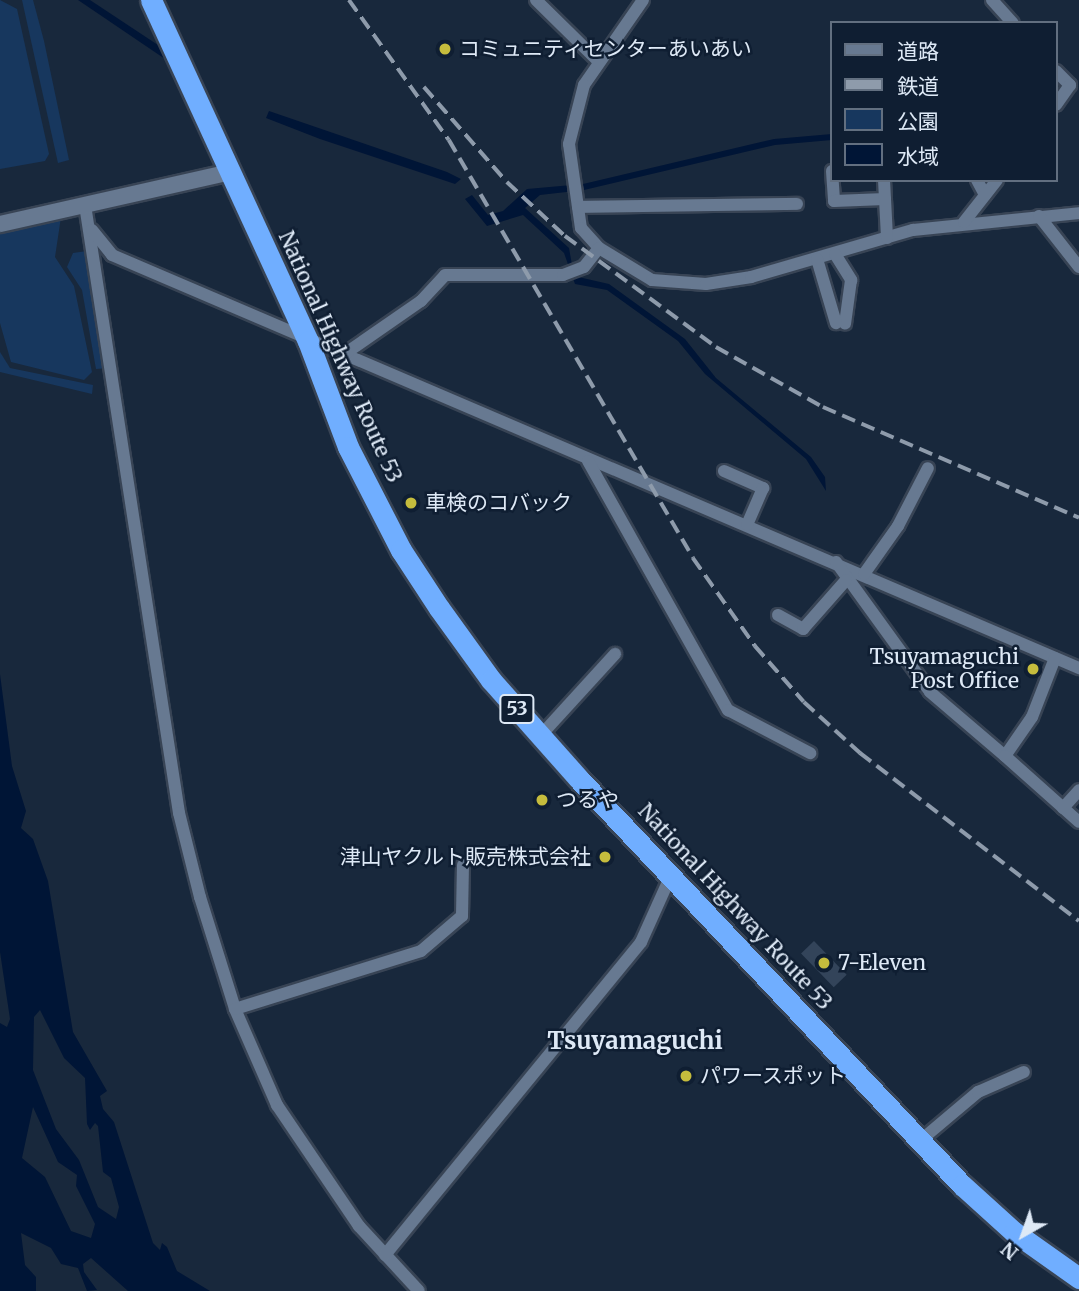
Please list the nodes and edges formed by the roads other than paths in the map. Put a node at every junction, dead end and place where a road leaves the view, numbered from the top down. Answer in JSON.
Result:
{"nodes":[{"id":1,"x":151,"y":0,"type":"edge"},
{"id":2,"x":536,"y":0,"type":"edge"},
{"id":3,"x":643,"y":0,"type":"edge"},
{"id":4,"x":992,"y":0,"type":"edge"},
{"id":5,"x":1011,"y":21,"type":"edge"},
{"id":6,"x":598,"y":61,"type":"junction"},
{"id":7,"x":1058,"y":73,"type":"edge"},
{"id":8,"x":1058,"y":102,"type":"edge"},
{"id":9,"x":232,"y":172,"type":"junction"},
{"id":10,"x":833,"y":182,"type":"edge"},
{"id":11,"x":884,"y":182,"type":"edge"},
{"id":12,"x":978,"y":182,"type":"edge"},
{"id":13,"x":995,"y":182,"type":"edge"},
{"id":14,"x":985,"y":195,"type":"junction"},
{"id":15,"x":885,"y":199,"type":"junction"},
{"id":16,"x":797,"y":204,"type":"dead end"},
{"id":17,"x":578,"y":207,"type":"junction"},
{"id":18,"x":85,"y":212,"type":"junction"},
{"id":19,"x":1079,"y":213,"type":"edge"},
{"id":20,"x":1039,"y":216,"type":"junction"},
{"id":21,"x":964,"y":222,"type":"junction"},
{"id":22,"x":0,"y":224,"type":"edge"},
{"id":23,"x":887,"y":237,"type":"junction"},
{"id":24,"x":599,"y":248,"type":"junction"},
{"id":25,"x":835,"y":254,"type":"junction"},
{"id":26,"x":817,"y":259,"type":"junction"},
{"id":27,"x":1079,"y":267,"type":"edge"},
{"id":28,"x":308,"y":341,"type":"junction"},
{"id":29,"x":343,"y":355,"type":"junction"},
{"id":30,"x":588,"y":461,"type":"junction"},
{"id":31,"x":928,"y":468,"type":"dead end"},
{"id":32,"x":724,"y":471,"type":"dead end"},
{"id":33,"x":747,"y":525,"type":"junction"},
{"id":34,"x":836,"y":562,"type":"junction"},
{"id":35,"x":864,"y":574,"type":"junction"},
{"id":36,"x":846,"y":580,"type":"junction"},
{"id":37,"x":778,"y":615,"type":"dead end"},
{"id":38,"x":615,"y":654,"type":"dead end"},
{"id":39,"x":1055,"y":658,"type":"junction"},
{"id":40,"x":1079,"y":668,"type":"edge"},
{"id":41,"x":541,"y":735,"type":"junction"},
{"id":42,"x":810,"y":753,"type":"dead end"},
{"id":43,"x":1005,"y":756,"type":"junction"},
{"id":44,"x":1079,"y":790,"type":"edge"},
{"id":45,"x":1063,"y":808,"type":"junction"},
{"id":46,"x":1079,"y":822,"type":"edge"},
{"id":47,"x":463,"y":865,"type":"dead end"},
{"id":48,"x":672,"y":873,"type":"junction"},
{"id":49,"x":234,"y":1009,"type":"junction"},
{"id":50,"x":1024,"y":1072,"type":"dead end"},
{"id":51,"x":921,"y":1140,"type":"junction"},
{"id":52,"x":385,"y":1255,"type":"junction"},
{"id":53,"x":1079,"y":1278,"type":"edge"},
{"id":54,"x":419,"y":1291,"type":"edge"}],
"edges":[{"from":1,"to":9,"type":"highway","name":"National Highway Route 53","number":"53"},
{"from":2,"to":6,"type":"street"},
{"from":3,"to":6,"type":"street"},
{"from":4,"to":5,"type":"street"},
{"from":6,"to":17,"type":"street"},
{"from":7,"to":8,"type":"street"},
{"from":9,"to":18,"type":"street"},
{"from":9,"to":28,"type":"highway","name":"National Highway Route 53","number":"53"},
{"from":10,"to":15,"type":"street"},
{"from":11,"to":15,"type":"street"},
{"from":12,"to":14,"type":"street"},
{"from":13,"to":14,"type":"street"},
{"from":14,"to":21,"type":"street"},
{"from":15,"to":23,"type":"street"},
{"from":16,"to":17,"type":"street"},
{"from":17,"to":24,"type":"street"},
{"from":18,"to":22,"type":"street"},
{"from":18,"to":28,"type":"street"},
{"from":18,"to":49,"type":"street"},
{"from":19,"to":20,"type":"street"},
{"from":20,"to":21,"type":"street"},
{"from":20,"to":27,"type":"street"},
{"from":21,"to":23,"type":"street"},
{"from":23,"to":25,"type":"street"},
{"from":24,"to":26,"type":"street"},
{"from":24,"to":29,"type":"street"},
{"from":25,"to":26,"type":"street"},
{"from":25,"to":26,"type":"street"},
{"from":28,"to":29,"type":"street"},
{"from":28,"to":41,"type":"highway","name":"National Highway Route 53","number":"53"},
{"from":29,"to":30,"type":"street"},
{"from":30,"to":33,"type":"street"},
{"from":30,"to":42,"type":"street"},
{"from":31,"to":35,"type":"street"},
{"from":32,"to":33,"type":"street"},
{"from":33,"to":34,"type":"street"},
{"from":34,"to":35,"type":"street"},
{"from":34,"to":36,"type":"street"},
{"from":35,"to":39,"type":"street"},
{"from":36,"to":37,"type":"street"},
{"from":36,"to":43,"type":"street"},
{"from":38,"to":41,"type":"street"},
{"from":39,"to":40,"type":"street"},
{"from":39,"to":43,"type":"street"},
{"from":41,"to":48,"type":"highway","name":"National Highway Route 53","number":"53"},
{"from":43,"to":45,"type":"street"},
{"from":44,"to":45,"type":"street"},
{"from":45,"to":46,"type":"street"},
{"from":47,"to":49,"type":"street"},
{"from":48,"to":51,"type":"highway","name":"National Highway Route 53","number":"53"},
{"from":48,"to":52,"type":"street"},
{"from":49,"to":52,"type":"street"},
{"from":50,"to":51,"type":"street"},
{"from":51,"to":53,"type":"highway","name":"National Highway Route 53","number":"53"},
{"from":52,"to":54,"type":"street"}]}
